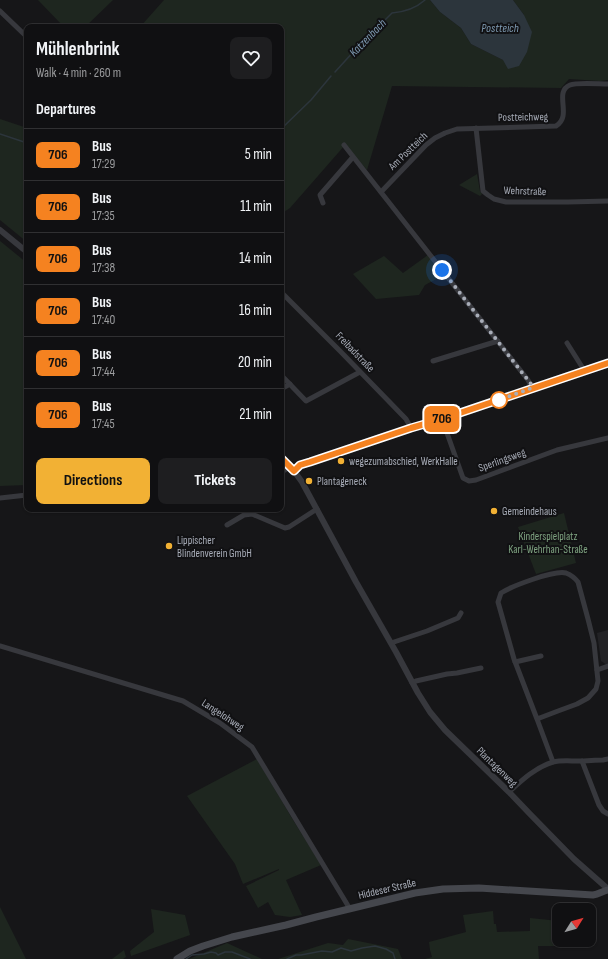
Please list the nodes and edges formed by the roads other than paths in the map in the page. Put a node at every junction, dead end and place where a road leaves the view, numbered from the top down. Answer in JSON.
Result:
{"nodes":[{"id":1,"x":0,"y":11,"type":"edge"},
{"id":2,"x":24,"y":34,"type":"edge"},
{"id":3,"x":608,"y":84,"type":"edge"},
{"id":4,"x":476,"y":128,"type":"junction"},
{"id":5,"x":344,"y":145,"type":"dead end"},
{"id":6,"x":353,"y":157,"type":"junction"},
{"id":7,"x":381,"y":192,"type":"junction"},
{"id":8,"x":608,"y":201,"type":"edge"},
{"id":9,"x":323,"y":203,"type":"dead end"},
{"id":10,"x":0,"y":230,"type":"edge"},
{"id":11,"x":24,"y":250,"type":"edge"},
{"id":12,"x":284,"y":295,"type":"edge"},
{"id":13,"x":498,"y":340,"type":"junction"},
{"id":14,"x":567,"y":343,"type":"dead end"},
{"id":15,"x":433,"y":361,"type":"dead end"},
{"id":16,"x":608,"y":363,"type":"edge"},
{"id":17,"x":584,"y":370,"type":"junction"},
{"id":18,"x":360,"y":372,"type":"junction"},
{"id":19,"x":284,"y":378,"type":"edge"},
{"id":20,"x":290,"y":384,"type":"junction"},
{"id":21,"x":284,"y":387,"type":"edge"},
{"id":22,"x":532,"y":388,"type":"junction"},
{"id":23,"x":442,"y":419,"type":"junction"},
{"id":24,"x":411,"y":428,"type":"junction"},
{"id":25,"x":608,"y":438,"type":"edge"},
{"id":26,"x":284,"y":461,"type":"edge"},
{"id":27,"x":289,"y":466,"type":"junction"},
{"id":28,"x":284,"y":470,"type":"edge"},
{"id":29,"x":294,"y":471,"type":"junction"},
{"id":30,"x":24,"y":495,"type":"edge"},
{"id":31,"x":0,"y":498,"type":"edge"},
{"id":32,"x":317,"y":509,"type":"junction"},
{"id":33,"x":227,"y":525,"type":"dead end"},
{"id":34,"x":462,"y":613,"type":"dead end"},
{"id":35,"x":391,"y":643,"type":"junction"},
{"id":36,"x":0,"y":646,"type":"edge"},
{"id":37,"x":541,"y":656,"type":"dead end"},
{"id":38,"x":515,"y":662,"type":"junction"},
{"id":39,"x":608,"y":666,"type":"edge"},
{"id":40,"x":481,"y":668,"type":"dead end"},
{"id":41,"x":597,"y":670,"type":"junction"},
{"id":42,"x":412,"y":683,"type":"junction"},
{"id":43,"x":538,"y":719,"type":"junction"},
{"id":44,"x":608,"y":759,"type":"edge"},
{"id":45,"x":582,"y":761,"type":"junction"},
{"id":46,"x":553,"y":762,"type":"junction"},
{"id":47,"x":509,"y":792,"type":"junction"},
{"id":48,"x":608,"y":814,"type":"edge"},
{"id":49,"x":608,"y":889,"type":"edge"},
{"id":50,"x":350,"y":909,"type":"junction"},
{"id":51,"x":177,"y":959,"type":"edge"}],
"edges":[{"from":1,"to":2,"type":"street"},
{"from":3,"to":4,"type":"street","name":"Postteichweg"},
{"from":4,"to":7,"type":"street","name":"Am Postteich"},
{"from":4,"to":8,"type":"street","name":"Wehrstraße"},
{"from":5,"to":6,"type":"street"},
{"from":6,"to":7,"type":"street"},
{"from":6,"to":9,"type":"street"},
{"from":7,"to":13,"type":"street"},
{"from":10,"to":11,"type":"street"},
{"from":12,"to":18,"type":"street","name":"Freibadstraße"},
{"from":13,"to":15,"type":"street"},
{"from":13,"to":22,"type":"street"},
{"from":14,"to":17,"type":"street"},
{"from":16,"to":17,"type":"street"},
{"from":17,"to":22,"type":"street"},
{"from":18,"to":20,"type":"street"},
{"from":18,"to":24,"type":"street","name":"Freibadstraße"},
{"from":19,"to":20,"type":"street"},
{"from":20,"to":21,"type":"street"},
{"from":22,"to":23,"type":"street"},
{"from":23,"to":24,"type":"street"},
{"from":23,"to":25,"type":"street","name":"Sperlingsweg"},
{"from":24,"to":29,"type":"street"},
{"from":26,"to":27,"type":"street","name":"Plantagenweg"},
{"from":27,"to":28,"type":"street"},
{"from":27,"to":29,"type":"street","name":"Plantagenweg"},
{"from":29,"to":32,"type":"street","name":"Plantagenweg"},
{"from":30,"to":31,"type":"street"},
{"from":32,"to":33,"type":"street"},
{"from":32,"to":35,"type":"street","name":"Plantagenweg"},
{"from":34,"to":35,"type":"street"},
{"from":35,"to":42,"type":"street","name":"Plantagenweg"},
{"from":36,"to":50,"type":"street","name":"Langelohweg"},
{"from":37,"to":38,"type":"street"},
{"from":38,"to":41,"type":"street"},
{"from":38,"to":43,"type":"street"},
{"from":39,"to":41,"type":"street"},
{"from":40,"to":42,"type":"street"},
{"from":41,"to":43,"type":"street"},
{"from":42,"to":47,"type":"street","name":"Plantagenweg"},
{"from":43,"to":46,"type":"street"},
{"from":44,"to":45,"type":"street"},
{"from":45,"to":46,"type":"street"},
{"from":45,"to":48,"type":"street"},
{"from":46,"to":47,"type":"street"},
{"from":47,"to":49,"type":"street","name":"Plantagenweg"},
{"from":49,"to":50,"type":"main road","name":"Hiddeser Straße"},
{"from":50,"to":51,"type":"main road","name":"Hiddeser Straße"}]}
